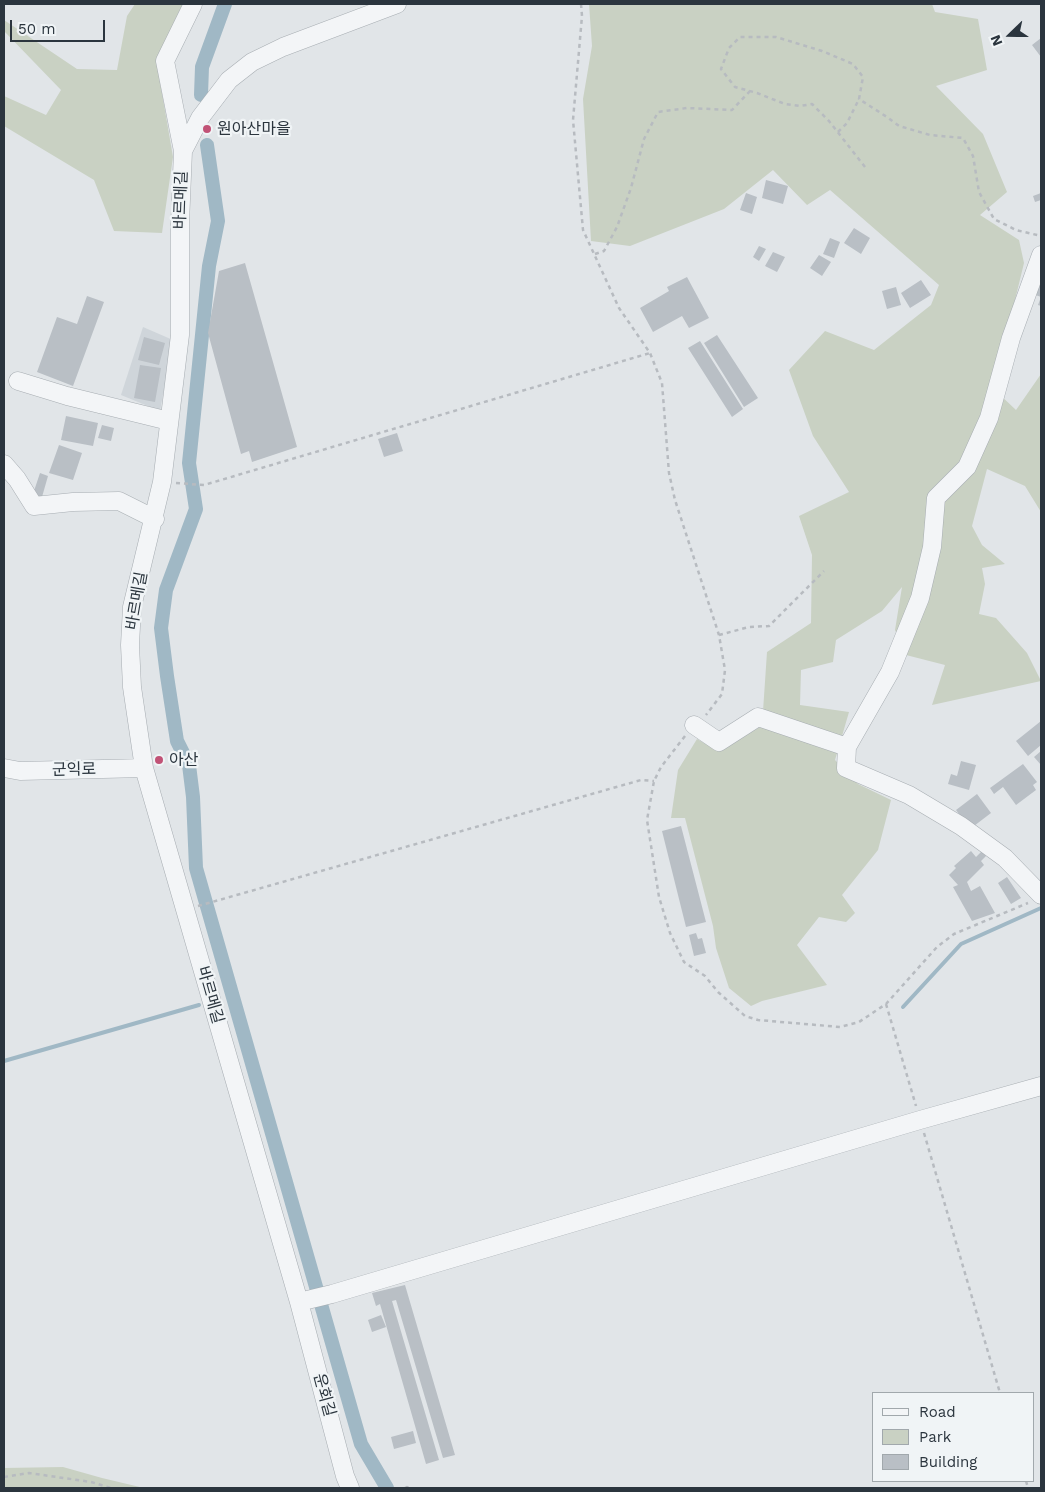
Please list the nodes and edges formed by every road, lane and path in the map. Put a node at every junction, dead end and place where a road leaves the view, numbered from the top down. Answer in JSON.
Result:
{"nodes":[{"id":1,"x":193,"y":4,"type":"edge"},
{"id":2,"x":397,"y":4,"type":"edge"},
{"id":3,"x":580,"y":4,"type":"edge"},
{"id":4,"x":750,"y":91,"type":"junction"},
{"id":5,"x":859,"y":99,"type":"junction"},
{"id":6,"x":838,"y":132,"type":"junction"},
{"id":7,"x":183,"y":151,"type":"junction"},
{"id":8,"x":865,"y":167,"type":"dead end"},
{"id":9,"x":1041,"y":236,"type":"edge"},
{"id":10,"x":595,"y":254,"type":"junction"},
{"id":11,"x":1041,"y":255,"type":"edge"},
{"id":12,"x":650,"y":353,"type":"junction"},
{"id":13,"x":18,"y":380,"type":"dead end"},
{"id":14,"x":169,"y":421,"type":"junction"},
{"id":15,"x":4,"y":464,"type":"edge"},
{"id":16,"x":177,"y":483,"type":"dead end"},
{"id":17,"x":155,"y":519,"type":"junction"},
{"id":18,"x":824,"y":571,"type":"dead end"},
{"id":19,"x":719,"y":635,"type":"junction"},
{"id":20,"x":694,"y":725,"type":"junction"},
{"id":21,"x":847,"y":747,"type":"junction"},
{"id":22,"x":4,"y":768,"type":"edge"},
{"id":23,"x":144,"y":768,"type":"junction"},
{"id":24,"x":654,"y":781,"type":"junction"},
{"id":25,"x":1037,"y":898,"type":"edge"},
{"id":26,"x":196,"y":907,"type":"dead end"},
{"id":27,"x":886,"y":1004,"type":"junction"},
{"id":28,"x":1041,"y":1086,"type":"edge"},
{"id":29,"x":920,"y":1120,"type":"junction"},
{"id":30,"x":303,"y":1301,"type":"junction"},
{"id":31,"x":1000,"y":1392,"type":"edge"},
{"id":32,"x":4,"y":1477,"type":"edge"},
{"id":33,"x":111,"y":1488,"type":"edge"},
{"id":34,"x":350,"y":1488,"type":"edge"},
{"id":35,"x":406,"y":1488,"type":"edge"},
{"id":36,"x":410,"y":1488,"type":"edge"}],
"edges":[{"from":1,"to":7,"type":"street"},
{"from":2,"to":7,"type":"street","name":"바르메길"},
{"from":3,"to":10,"type":"path"},
{"from":4,"to":5,"type":"path"},
{"from":4,"to":6,"type":"path"},
{"from":4,"to":10,"type":"path"},
{"from":5,"to":6,"type":"path"},
{"from":5,"to":9,"type":"path"},
{"from":6,"to":8,"type":"path"},
{"from":7,"to":14,"type":"street","name":"바르메길"},
{"from":10,"to":12,"type":"path"},
{"from":11,"to":21,"type":"street"},
{"from":12,"to":16,"type":"path"},
{"from":12,"to":19,"type":"path"},
{"from":13,"to":14,"type":"street"},
{"from":14,"to":17,"type":"street","name":"바르메길"},
{"from":15,"to":17,"type":"street"},
{"from":17,"to":23,"type":"street","name":"바르메길"},
{"from":18,"to":19,"type":"path"},
{"from":19,"to":20,"type":"path"},
{"from":20,"to":21,"type":"street"},
{"from":20,"to":24,"type":"path"},
{"from":21,"to":25,"type":"street"},
{"from":22,"to":23,"type":"street","name":"군익로"},
{"from":23,"to":30,"type":"street","name":"바르메길"},
{"from":24,"to":26,"type":"path"},
{"from":24,"to":27,"type":"path"},
{"from":25,"to":27,"type":"path"},
{"from":27,"to":29,"type":"path"},
{"from":28,"to":29,"type":"street"},
{"from":29,"to":30,"type":"street"},
{"from":29,"to":31,"type":"path"},
{"from":30,"to":34,"type":"street","name":"운회길"},
{"from":32,"to":33,"type":"path"},
{"from":35,"to":36,"type":"path"}]}
